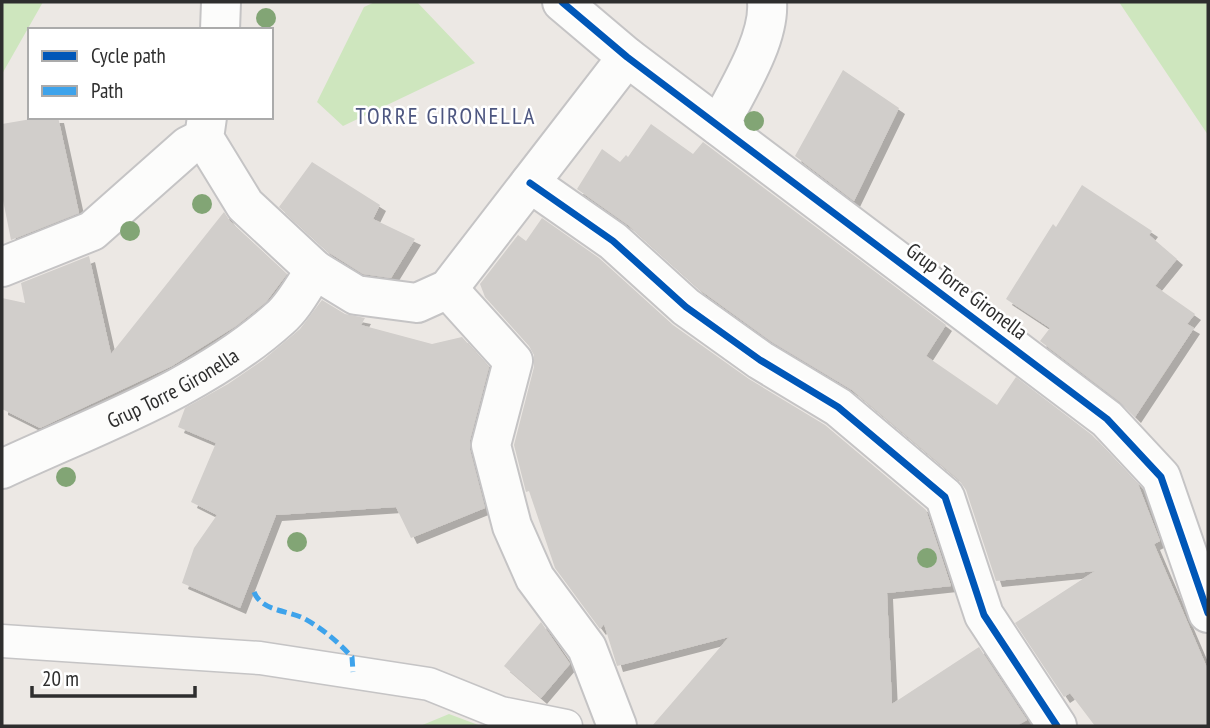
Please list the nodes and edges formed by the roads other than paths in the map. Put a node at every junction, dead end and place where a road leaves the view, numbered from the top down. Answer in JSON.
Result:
{"nodes":[{"id":1,"x":221,"y":2,"type":"edge"},
{"id":2,"x":562,"y":2,"type":"edge"},
{"id":3,"x":767,"y":2,"type":"edge"},
{"id":4,"x":220,"y":28,"type":"edge"},
{"id":5,"x":627,"y":57,"type":"junction"},
{"id":6,"x":719,"y":126,"type":"junction"},
{"id":7,"x":206,"y":128,"type":"edge"},
{"id":8,"x":530,"y":183,"type":"junction"},
{"id":9,"x":2,"y":267,"type":"edge"},
{"id":10,"x":315,"y":270,"type":"junction"},
{"id":11,"x":448,"y":289,"type":"junction"},
{"id":12,"x":2,"y":469,"type":"edge"},
{"id":13,"x":1208,"y":613,"type":"edge"},
{"id":14,"x":2,"y":641,"type":"edge"},
{"id":15,"x":566,"y":726,"type":"edge"},
{"id":16,"x":617,"y":726,"type":"edge"},
{"id":17,"x":1057,"y":726,"type":"edge"}],
"edges":[{"from":1,"to":4,"type":"street"},
{"from":2,"to":5,"type":"street","name":"Grup Torre Gironella"},
{"from":3,"to":6,"type":"street"},
{"from":5,"to":6,"type":"street","name":"Grup Torre Gironella"},
{"from":5,"to":8,"type":"street"},
{"from":6,"to":13,"type":"street","name":"Grup Torre Gironella"},
{"from":7,"to":9,"type":"street"},
{"from":7,"to":10,"type":"street"},
{"from":8,"to":11,"type":"street"},
{"from":8,"to":17,"type":"street"},
{"from":10,"to":11,"type":"street"},
{"from":10,"to":12,"type":"street","name":"Grup Torre Gironella"},
{"from":11,"to":16,"type":"street"},
{"from":14,"to":15,"type":"lane"}]}
